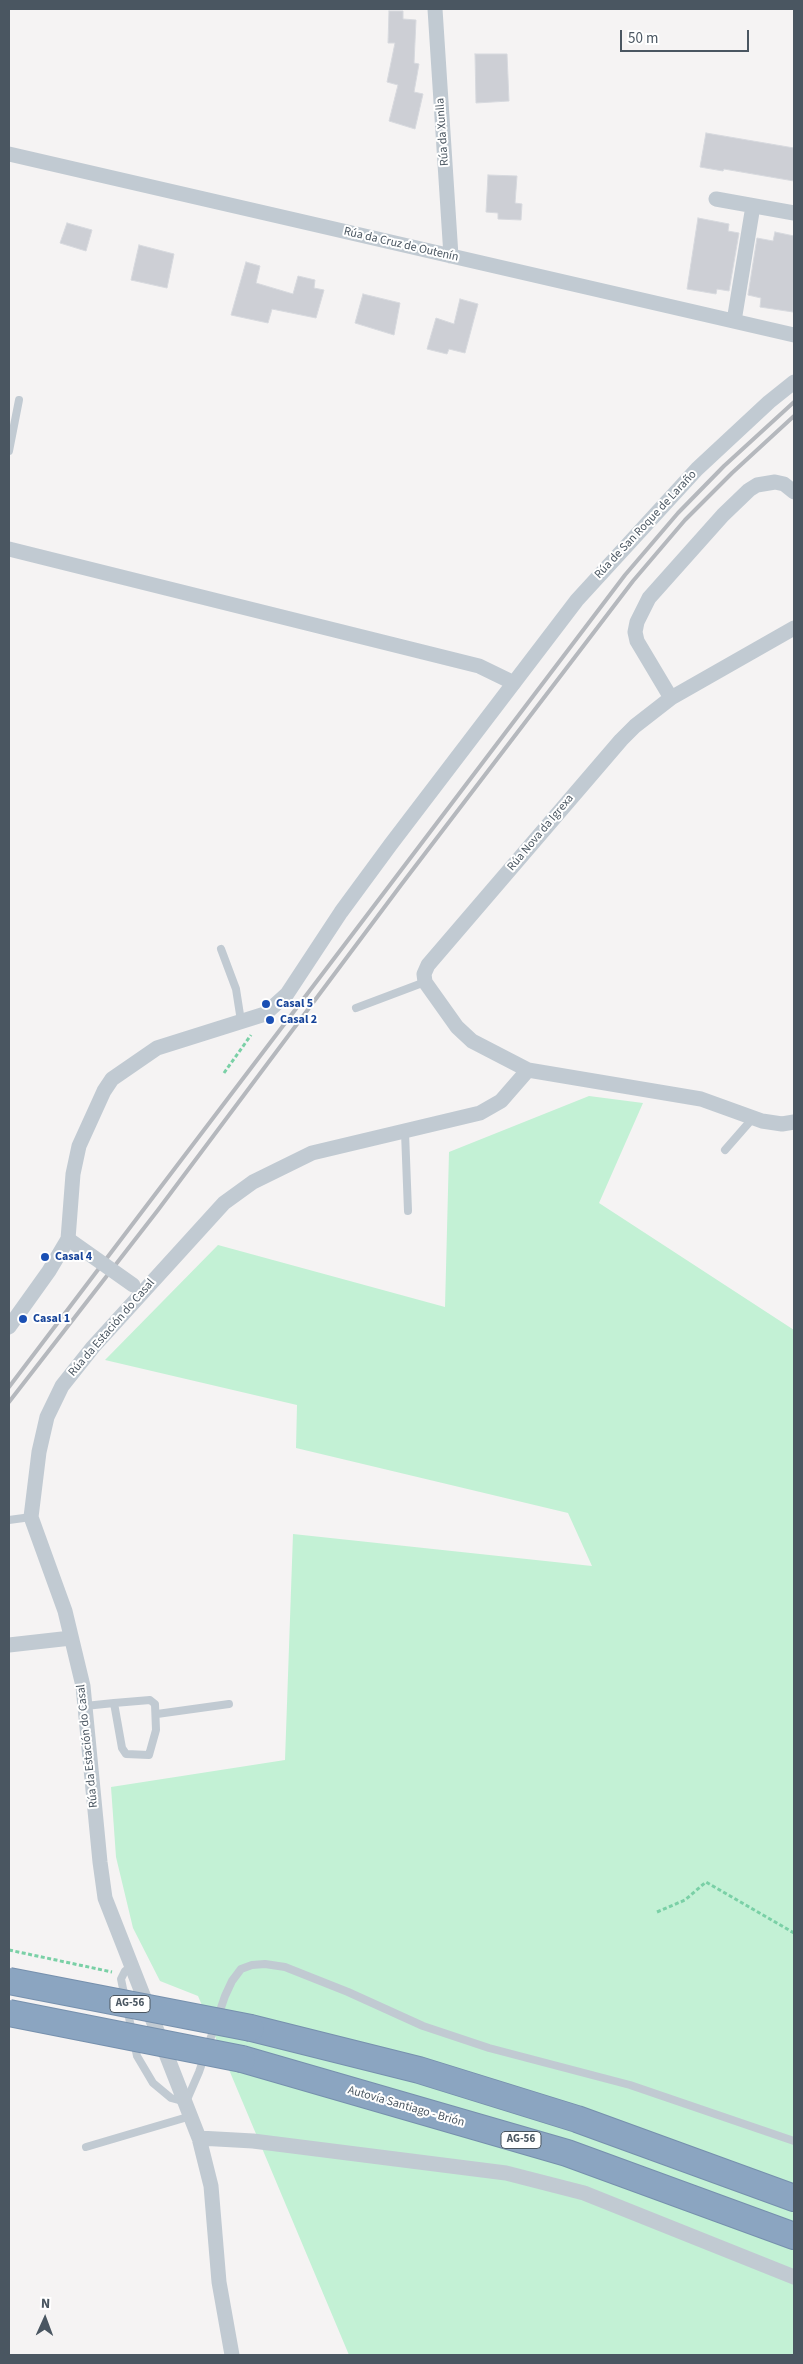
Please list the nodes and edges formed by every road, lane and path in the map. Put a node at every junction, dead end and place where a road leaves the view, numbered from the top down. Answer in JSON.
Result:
{"nodes":[{"id":1,"x":435,"y":9,"type":"edge"},
{"id":2,"x":9,"y":154,"type":"edge"},
{"id":3,"x":716,"y":199,"type":"dead end"},
{"id":4,"x":753,"y":206,"type":"junction"},
{"id":5,"x":794,"y":212,"type":"edge"},
{"id":6,"x":451,"y":256,"type":"junction"},
{"id":7,"x":734,"y":321,"type":"junction"},
{"id":8,"x":794,"y":335,"type":"edge"},
{"id":9,"x":794,"y":382,"type":"edge"},
{"id":10,"x":20,"y":400,"type":"dead end"},
{"id":11,"x":9,"y":451,"type":"edge"},
{"id":12,"x":794,"y":492,"type":"edge"},
{"id":13,"x":9,"y":549,"type":"edge"},
{"id":14,"x":794,"y":628,"type":"edge"},
{"id":15,"x":514,"y":683,"type":"junction"},
{"id":16,"x":671,"y":698,"type":"junction"},
{"id":17,"x":221,"y":948,"type":"dead end"},
{"id":18,"x":425,"y":982,"type":"junction"},
{"id":19,"x":356,"y":1008,"type":"dead end"},
{"id":20,"x":265,"y":1014,"type":"junction"},
{"id":21,"x":240,"y":1021,"type":"junction"},
{"id":22,"x":528,"y":1070,"type":"junction"},
{"id":23,"x":224,"y":1072,"type":"dead end"},
{"id":24,"x":753,"y":1118,"type":"junction"},
{"id":25,"x":794,"y":1122,"type":"edge"},
{"id":26,"x":405,"y":1132,"type":"junction"},
{"id":27,"x":725,"y":1150,"type":"dead end"},
{"id":28,"x":408,"y":1211,"type":"dead end"},
{"id":29,"x":68,"y":1238,"type":"junction"},
{"id":30,"x":138,"y":1289,"type":"junction"},
{"id":31,"x":9,"y":1327,"type":"edge"},
{"id":32,"x":31,"y":1517,"type":"junction"},
{"id":33,"x":9,"y":1520,"type":"edge"},
{"id":34,"x":71,"y":1638,"type":"junction"},
{"id":35,"x":9,"y":1645,"type":"edge"},
{"id":36,"x":114,"y":1703,"type":"junction"},
{"id":37,"x":229,"y":1704,"type":"dead end"},
{"id":38,"x":85,"y":1706,"type":"junction"},
{"id":39,"x":157,"y":1714,"type":"junction"},
{"id":40,"x":657,"y":1912,"type":"dead end"},
{"id":41,"x":794,"y":1933,"type":"edge"},
{"id":42,"x":9,"y":1950,"type":"edge"},
{"id":43,"x":128,"y":1969,"type":"junction"},
{"id":44,"x":9,"y":1981,"type":"edge"},
{"id":45,"x":9,"y":2013,"type":"edge"},
{"id":46,"x":189,"y":2109,"type":"junction"},
{"id":47,"x":199,"y":2138,"type":"junction"},
{"id":48,"x":794,"y":2141,"type":"edge"},
{"id":49,"x":86,"y":2147,"type":"dead end"},
{"id":50,"x":794,"y":2198,"type":"edge"},
{"id":51,"x":794,"y":2236,"type":"edge"},
{"id":52,"x":794,"y":2277,"type":"edge"},
{"id":53,"x":232,"y":2355,"type":"edge"}],
"edges":[{"from":1,"to":6,"type":"street","name":"Rúa da Xunlla"},
{"from":2,"to":6,"type":"street","name":"Rúa da Cruz de Outenín"},
{"from":3,"to":4,"type":"street"},
{"from":4,"to":5,"type":"street"},
{"from":4,"to":7,"type":"street"},
{"from":6,"to":7,"type":"street","name":"Rúa da Cruz de Outenín"},
{"from":7,"to":8,"type":"street","name":"Rúa da Cruz de Outenín"},
{"from":9,"to":15,"type":"street","name":"Rúa de San Roque de Laraño"},
{"from":10,"to":11,"type":"lane"},
{"from":12,"to":16,"type":"street"},
{"from":13,"to":15,"type":"street"},
{"from":14,"to":16,"type":"street","name":"Rúa Nova da Igrexa"},
{"from":15,"to":20,"type":"street","name":"Rúa de San Roque de Laraño"},
{"from":16,"to":18,"type":"street","name":"Rúa Nova da Igrexa"},
{"from":17,"to":21,"type":"lane"},
{"from":18,"to":19,"type":"lane"},
{"from":18,"to":22,"type":"street"},
{"from":20,"to":21,"type":"street"},
{"from":20,"to":23,"type":"path"},
{"from":21,"to":29,"type":"street"},
{"from":22,"to":24,"type":"street"},
{"from":22,"to":26,"type":"street","name":"Rúa da Estación do Casal"},
{"from":24,"to":25,"type":"street"},
{"from":24,"to":27,"type":"lane"},
{"from":26,"to":28,"type":"lane"},
{"from":26,"to":30,"type":"street","name":"Rúa da Estación do Casal"},
{"from":29,"to":30,"type":"street","bridge":true},
{"from":29,"to":31,"type":"street"},
{"from":30,"to":32,"type":"street","name":"Rúa da Estación do Casal"},
{"from":32,"to":33,"type":"lane"},
{"from":32,"to":34,"type":"street","name":"Rúa da Estación do Casal"},
{"from":34,"to":35,"type":"street"},
{"from":34,"to":38,"type":"street","name":"Rúa da Estación do Casal"},
{"from":36,"to":38,"type":"lane"},
{"from":36,"to":39,"type":"lane"},
{"from":36,"to":39,"type":"lane"},
{"from":37,"to":39,"type":"lane"},
{"from":38,"to":43,"type":"street","name":"Rúa da Estación do Casal"},
{"from":40,"to":41,"type":"path"},
{"from":42,"to":43,"type":"path"},
{"from":43,"to":46,"type":"street","name":"Rúa da Estación do Casal"},
{"from":43,"to":46,"type":"lane"},
{"from":44,"to":50,"type":"highway","number":"AG-56","bridge":true},
{"from":45,"to":51,"type":"highway","name":"Autovía Santiago - Brión","number":"AG-56","bridge":true},
{"from":46,"to":47,"type":"street","name":"Rúa da Estación do Casal"},
{"from":46,"to":48,"type":"lane"},
{"from":46,"to":49,"type":"lane"},
{"from":47,"to":52,"type":"street"},
{"from":47,"to":53,"type":"street","name":"Rúa da Estación do Casal"}]}
